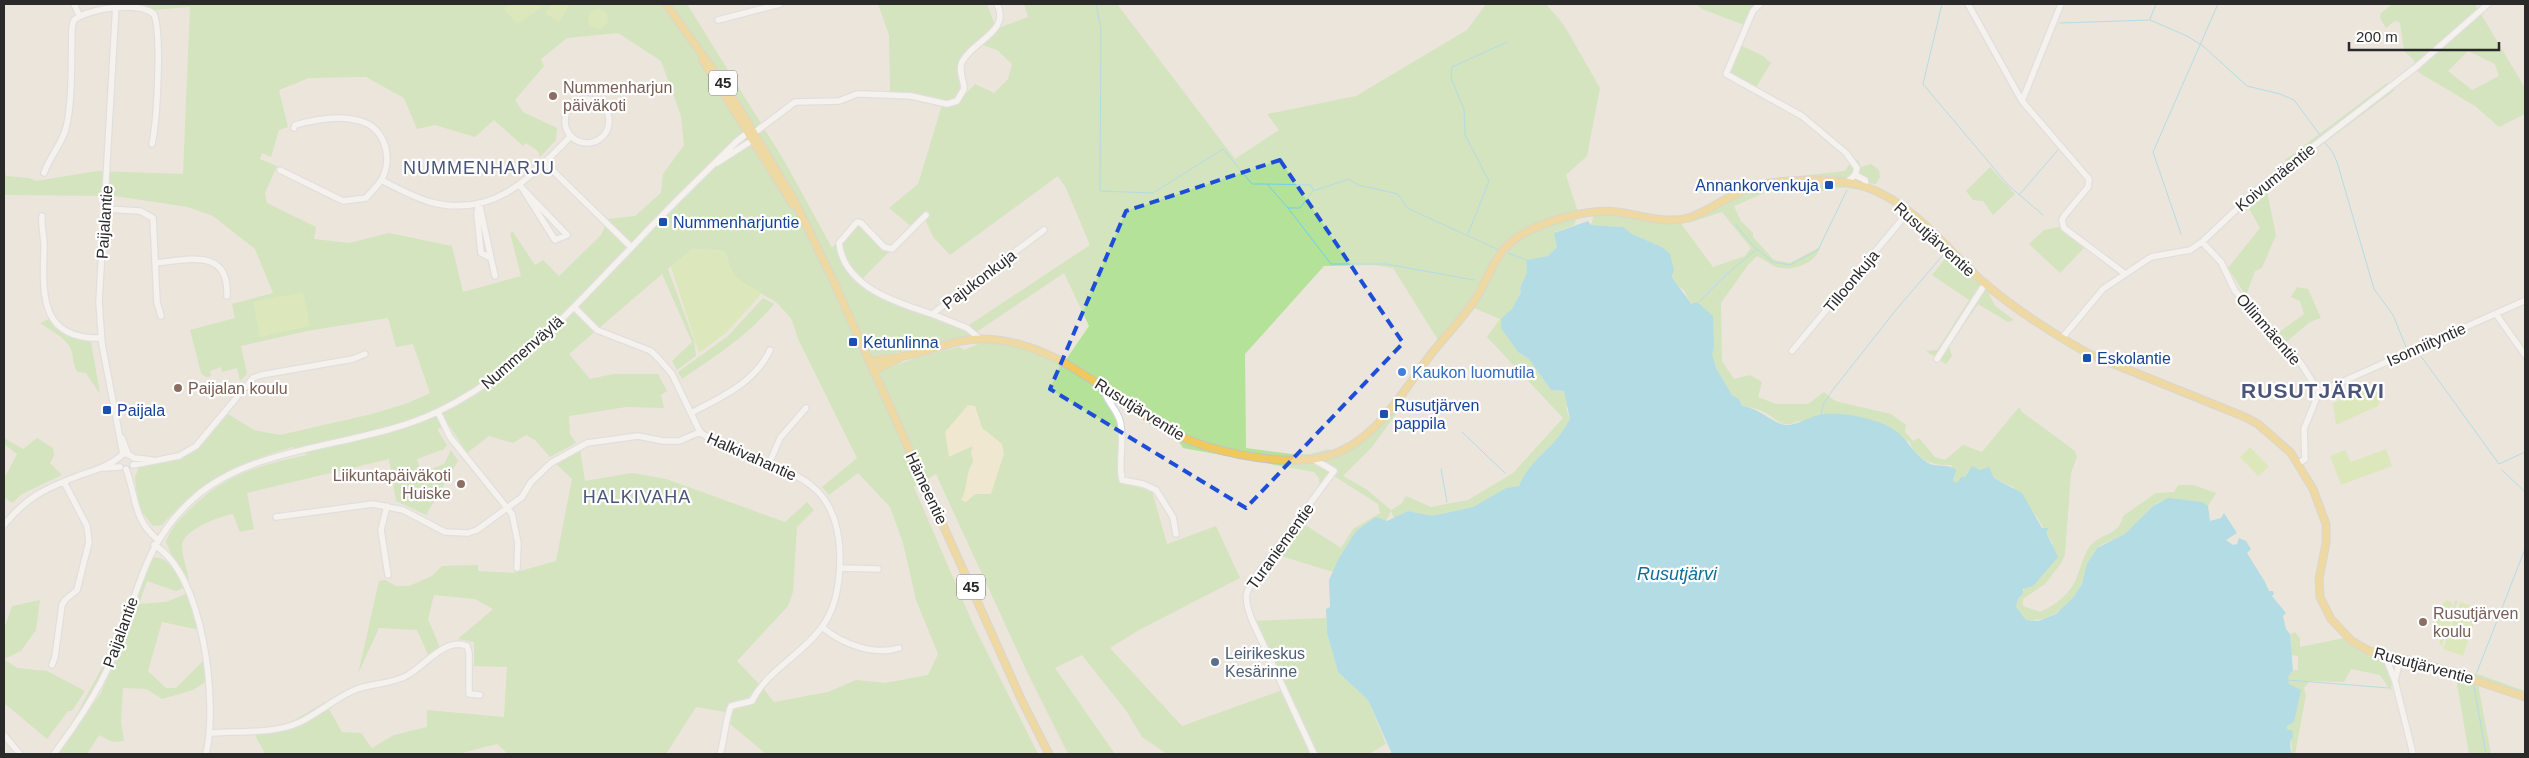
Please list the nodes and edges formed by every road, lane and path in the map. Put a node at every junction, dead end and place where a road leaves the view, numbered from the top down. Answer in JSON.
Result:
{"nodes":[{"id":1,"x":74,"y":4,"type":"edge"},
{"id":2,"x":666,"y":4,"type":"edge"},
{"id":3,"x":670,"y":4,"type":"edge"},
{"id":4,"x":778,"y":4,"type":"edge"},
{"id":5,"x":997,"y":4,"type":"edge"},
{"id":6,"x":1760,"y":4,"type":"edge"},
{"id":7,"x":1968,"y":4,"type":"edge"},
{"id":8,"x":2488,"y":4,"type":"edge"},
{"id":9,"x":2059,"y":5,"type":"edge"},
{"id":10,"x":116,"y":6,"type":"edge"},
{"id":11,"x":79,"y":16,"type":"junction"},
{"id":12,"x":718,"y":20,"type":"dead end"},
{"id":13,"x":683,"y":27,"type":"junction"},
{"id":14,"x":688,"y":34,"type":"junction"},
{"id":15,"x":2022,"y":101,"type":"junction"},
{"id":16,"x":294,"y":128,"type":"dead end"},
{"id":17,"x":754,"y":133,"type":"junction"},
{"id":18,"x":746,"y":134,"type":"junction"},
{"id":19,"x":570,"y":136,"type":"junction"},
{"id":20,"x":751,"y":141,"type":"junction"},
{"id":21,"x":152,"y":144,"type":"dead end"},
{"id":22,"x":545,"y":163,"type":"junction"},
{"id":23,"x":716,"y":164,"type":"junction"},
{"id":24,"x":280,"y":170,"type":"dead end"},
{"id":25,"x":44,"y":173,"type":"dead end"},
{"id":26,"x":1855,"y":175,"type":"junction"},
{"id":27,"x":381,"y":180,"type":"junction"},
{"id":28,"x":1847,"y":182,"type":"junction"},
{"id":29,"x":1866,"y":187,"type":"junction"},
{"id":30,"x":522,"y":188,"type":"junction"},
{"id":31,"x":479,"y":205,"type":"junction"},
{"id":32,"x":104,"y":209,"type":"junction"},
{"id":33,"x":1909,"y":211,"type":"junction"},
{"id":34,"x":926,"y":215,"type":"dead end"},
{"id":35,"x":42,"y":216,"type":"dead end"},
{"id":36,"x":804,"y":222,"type":"junction"},
{"id":37,"x":1044,"y":230,"type":"dead end"},
{"id":38,"x":2202,"y":242,"type":"junction"},
{"id":39,"x":631,"y":248,"type":"junction"},
{"id":40,"x":155,"y":263,"type":"junction"},
{"id":41,"x":2124,"y":273,"type":"junction"},
{"id":42,"x":495,"y":276,"type":"dead end"},
{"id":43,"x":1985,"y":284,"type":"junction"},
{"id":44,"x":227,"y":296,"type":"dead end"},
{"id":45,"x":2524,"y":301,"type":"dead end"},
{"id":46,"x":574,"y":307,"type":"junction"},
{"id":47,"x":932,"y":314,"type":"junction"},
{"id":48,"x":2496,"y":314,"type":"junction"},
{"id":49,"x":161,"y":316,"type":"dead end"},
{"id":50,"x":101,"y":338,"type":"junction"},
{"id":51,"x":2062,"y":338,"type":"junction"},
{"id":52,"x":980,"y":339,"type":"junction"},
{"id":53,"x":770,"y":350,"type":"dead end"},
{"id":54,"x":1792,"y":350,"type":"dead end"},
{"id":55,"x":365,"y":354,"type":"dead end"},
{"id":56,"x":2525,"y":355,"type":"edge"},
{"id":57,"x":903,"y":357,"type":"junction"},
{"id":58,"x":1937,"y":359,"type":"dead end"},
{"id":59,"x":869,"y":362,"type":"junction"},
{"id":60,"x":873,"y":371,"type":"junction"},
{"id":61,"x":1103,"y":386,"type":"junction"},
{"id":62,"x":2319,"y":392,"type":"junction"},
{"id":63,"x":806,"y":408,"type":"dead end"},
{"id":64,"x":438,"y":412,"type":"junction"},
{"id":65,"x":691,"y":413,"type":"junction"},
{"id":66,"x":700,"y":432,"type":"junction"},
{"id":67,"x":128,"y":455,"type":"junction"},
{"id":68,"x":118,"y":460,"type":"junction"},
{"id":69,"x":154,"y":460,"type":"junction"},
{"id":70,"x":1315,"y":460,"type":"junction"},
{"id":71,"x":2299,"y":463,"type":"junction"},
{"id":72,"x":769,"y":464,"type":"junction"},
{"id":73,"x":128,"y":467,"type":"junction"},
{"id":74,"x":104,"y":468,"type":"junction"},
{"id":75,"x":64,"y":482,"type":"junction"},
{"id":76,"x":387,"y":506,"type":"junction"},
{"id":77,"x":508,"y":509,"type":"junction"},
{"id":78,"x":276,"y":517,"type":"dead end"},
{"id":79,"x":4,"y":525,"type":"edge"},
{"id":80,"x":1176,"y":534,"type":"dead end"},
{"id":81,"x":156,"y":543,"type":"junction"},
{"id":82,"x":517,"y":568,"type":"dead end"},
{"id":83,"x":840,"y":568,"type":"junction"},
{"id":84,"x":878,"y":569,"type":"dead end"},
{"id":85,"x":388,"y":575,"type":"dead end"},
{"id":86,"x":822,"y":627,"type":"junction"},
{"id":87,"x":899,"y":648,"type":"dead end"},
{"id":88,"x":2385,"y":656,"type":"junction"},
{"id":89,"x":2400,"y":659,"type":"junction"},
{"id":90,"x":52,"y":665,"type":"dead end"},
{"id":91,"x":2395,"y":681,"type":"junction"},
{"id":92,"x":480,"y":695,"type":"dead end"},
{"id":93,"x":2525,"y":697,"type":"edge"},
{"id":94,"x":211,"y":733,"type":"junction"},
{"id":95,"x":4,"y":736,"type":"edge"},
{"id":96,"x":20,"y":754,"type":"edge"},
{"id":97,"x":54,"y":754,"type":"edge"},
{"id":98,"x":206,"y":754,"type":"edge"},
{"id":99,"x":720,"y":754,"type":"edge"},
{"id":100,"x":1049,"y":754,"type":"edge"},
{"id":101,"x":1314,"y":754,"type":"edge"},
{"id":102,"x":2414,"y":754,"type":"edge"}],
"edges":[{"from":1,"to":11,"type":"street"},
{"from":2,"to":13,"type":"main road","name":"Hämeentie","number":"45"},
{"from":3,"to":13,"type":"main road","name":"Hämeentie","number":"45"},
{"from":4,"to":12,"type":"street"},
{"from":5,"to":17,"type":"street"},
{"from":6,"to":26,"type":"street"},
{"from":7,"to":15,"type":"street"},
{"from":8,"to":38,"type":"street","name":"Koivumäentie"},
{"from":9,"to":15,"type":"street"},
{"from":10,"to":11,"type":"street"},
{"from":10,"to":21,"type":"street"},
{"from":10,"to":32,"type":"street","name":"Paijalantie"},
{"from":11,"to":25,"type":"street"},
{"from":13,"to":14,"type":"main road","name":"Hämeentie","number":"45"},
{"from":14,"to":17,"type":"main road","name":"Hämeentie","number":"45"},
{"from":14,"to":18,"type":"main road","name":"Hämeentie","number":"45"},
{"from":15,"to":41,"type":"street"},
{"from":16,"to":27,"type":"street"},
{"from":17,"to":18,"type":"street"},
{"from":17,"to":20,"type":"street"},
{"from":17,"to":36,"type":"main road","name":"Hämeentie","number":"45"},
{"from":18,"to":20,"type":"main road","name":"Hämeentie","number":"45"},
{"from":18,"to":23,"type":"street","name":"Nummenväylä"},
{"from":19,"to":19,"type":"street"},
{"from":19,"to":22,"type":"street"},
{"from":20,"to":23,"type":"street","name":"Nummenväylä"},
{"from":20,"to":36,"type":"main road","name":"Hämeentie","number":"45"},
{"from":22,"to":30,"type":"street"},
{"from":22,"to":39,"type":"street"},
{"from":23,"to":39,"type":"street","name":"Nummenväylä"},
{"from":24,"to":27,"type":"street"},
{"from":26,"to":28,"type":"street"},
{"from":26,"to":29,"type":"street"},
{"from":27,"to":31,"type":"street"},
{"from":28,"to":29,"type":"main road","name":"Rusutjärventie"},
{"from":28,"to":70,"type":"main road","name":"Rusutjärventie"},
{"from":29,"to":33,"type":"main road","name":"Rusutjärventie"},
{"from":30,"to":30,"type":"street"},
{"from":30,"to":31,"type":"street"},
{"from":31,"to":42,"type":"street"},
{"from":32,"to":40,"type":"street"},
{"from":32,"to":50,"type":"street","name":"Paijalantie"},
{"from":33,"to":43,"type":"main road","name":"Rusutjärventie"},
{"from":33,"to":54,"type":"street","name":"Tilloonkuja"},
{"from":34,"to":47,"type":"street"},
{"from":35,"to":50,"type":"street"},
{"from":36,"to":59,"type":"main road","name":"Hämeentie","number":"45"},
{"from":37,"to":47,"type":"street","name":"Pajukonkuja"},
{"from":38,"to":41,"type":"street","name":"Koivumäentie"},
{"from":38,"to":62,"type":"street","name":"Ollinmäentie"},
{"from":39,"to":46,"type":"street","name":"Nummenväylä"},
{"from":40,"to":44,"type":"street"},
{"from":40,"to":49,"type":"street"},
{"from":41,"to":51,"type":"street","name":"Koivumäentie"},
{"from":43,"to":51,"type":"main road","name":"Rusutjärventie"},
{"from":43,"to":58,"type":"street"},
{"from":45,"to":48,"type":"street","name":"Isonniityntie"},
{"from":46,"to":64,"type":"street","name":"Nummenväylä"},
{"from":46,"to":65,"type":"street","name":"Halkivahantie"},
{"from":47,"to":52,"type":"street","name":"Pajukonkuja"},
{"from":48,"to":56,"type":"street"},
{"from":48,"to":62,"type":"street","name":"Isonniityntie"},
{"from":50,"to":67,"type":"street","name":"Paijalantie"},
{"from":51,"to":71,"type":"main road","name":"Rusutjärventie"},
{"from":52,"to":57,"type":"main road","name":"Rusutjärventie"},
{"from":52,"to":61,"type":"main road","name":"Rusutjärventie"},
{"from":53,"to":65,"type":"street"},
{"from":55,"to":69,"type":"street"},
{"from":57,"to":59,"type":"main road","name":"Rusutjärventie"},
{"from":57,"to":60,"type":"main road","name":"Rusutjärventie"},
{"from":59,"to":60,"type":"main road","name":"Hämeentie","number":"45"},
{"from":60,"to":100,"type":"main road","name":"Hämeentie","number":"45"},
{"from":61,"to":70,"type":"main road","name":"Rusutjärventie"},
{"from":61,"to":80,"type":"street"},
{"from":62,"to":71,"type":"street"},
{"from":63,"to":72,"type":"street"},
{"from":64,"to":77,"type":"street"},
{"from":64,"to":81,"type":"street","name":"Nummenväylä"},
{"from":65,"to":66,"type":"street","name":"Halkivahantie"},
{"from":66,"to":72,"type":"street","name":"Halkivahantie"},
{"from":66,"to":77,"type":"street"},
{"from":67,"to":68,"type":"street"},
{"from":67,"to":69,"type":"street"},
{"from":67,"to":73,"type":"street","name":"Paijalantie"},
{"from":68,"to":73,"type":"street"},
{"from":68,"to":74,"type":"street"},
{"from":69,"to":73,"type":"street"},
{"from":70,"to":101,"type":"street","name":"Turaniementie"},
{"from":71,"to":88,"type":"main road","name":"Rusutjärventie"},
{"from":72,"to":83,"type":"street","name":"Halkivahantie"},
{"from":73,"to":74,"type":"street"},
{"from":73,"to":81,"type":"street"},
{"from":74,"to":75,"type":"street"},
{"from":75,"to":79,"type":"street"},
{"from":75,"to":90,"type":"street"},
{"from":76,"to":77,"type":"street"},
{"from":76,"to":78,"type":"street"},
{"from":76,"to":85,"type":"street"},
{"from":77,"to":82,"type":"street"},
{"from":81,"to":94,"type":"street"},
{"from":81,"to":97,"type":"street","name":"Paijalantie"},
{"from":83,"to":84,"type":"street"},
{"from":83,"to":86,"type":"street","name":"Halkivahantie"},
{"from":86,"to":87,"type":"street"},
{"from":86,"to":99,"type":"street","name":"Halkivahantie"},
{"from":88,"to":89,"type":"main road","name":"Rusutjärventie"},
{"from":88,"to":91,"type":"street"},
{"from":89,"to":91,"type":"street"},
{"from":89,"to":93,"type":"main road","name":"Rusutjärventie"},
{"from":91,"to":102,"type":"street"},
{"from":92,"to":94,"type":"street"},
{"from":94,"to":98,"type":"street"},
{"from":95,"to":96,"type":"street"}]}
